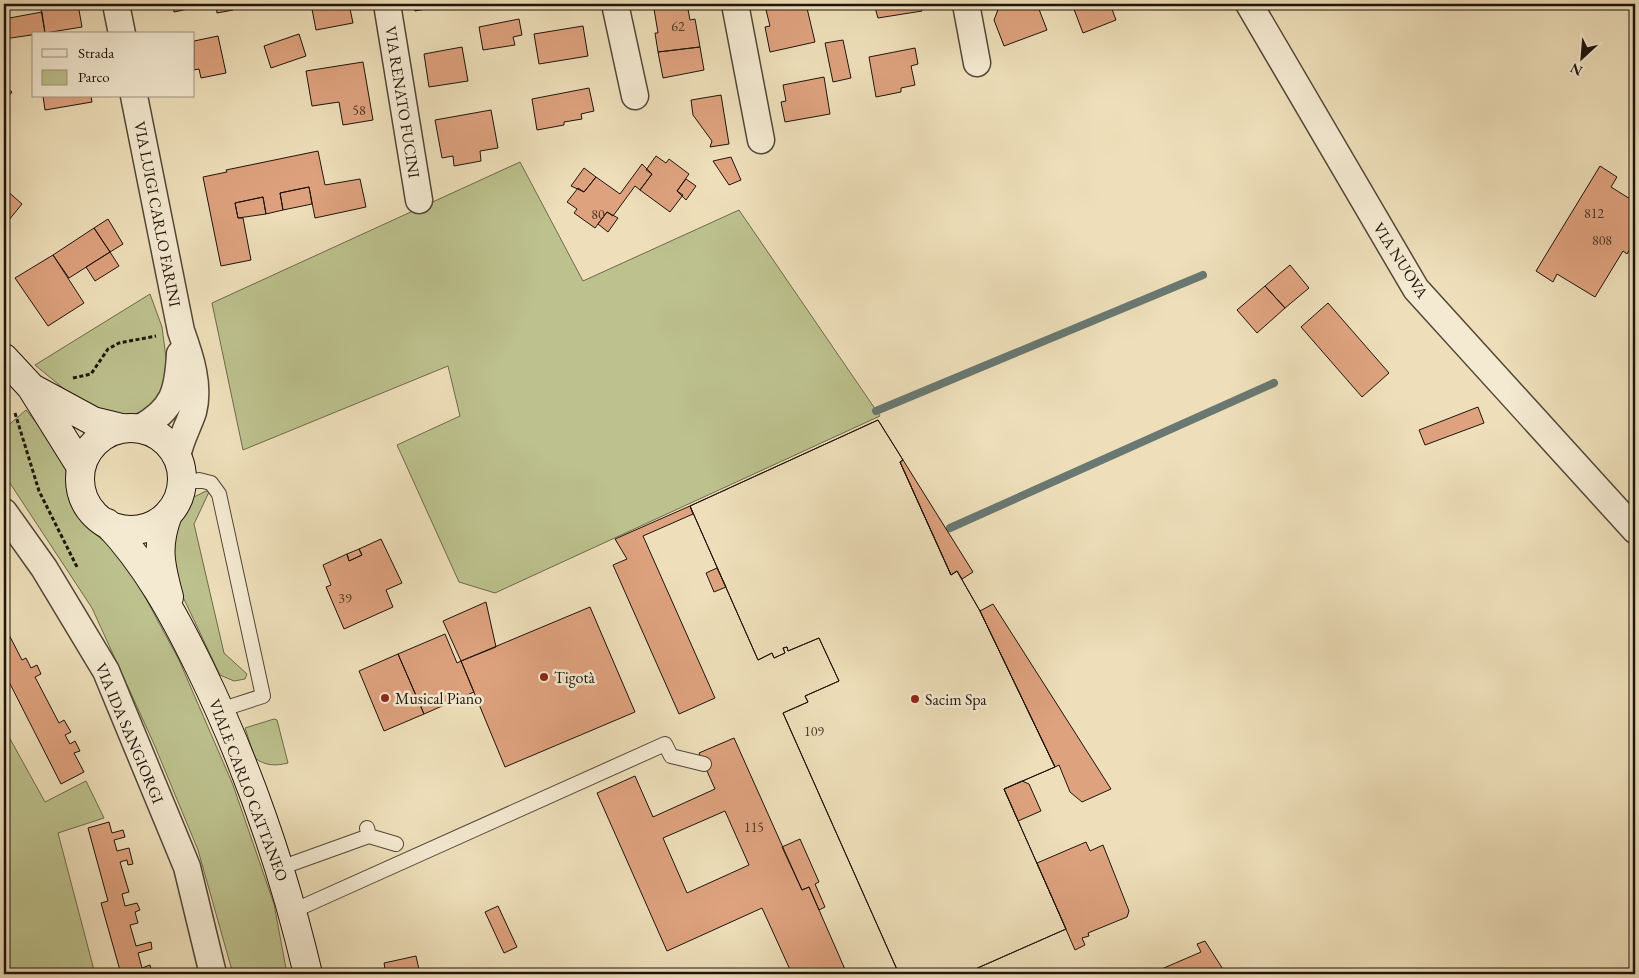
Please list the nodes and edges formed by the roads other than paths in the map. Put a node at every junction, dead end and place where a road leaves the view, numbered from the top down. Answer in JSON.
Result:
{"nodes":[{"id":1,"x":116,"y":4,"type":"edge"},
{"id":2,"x":387,"y":4,"type":"edge"},
{"id":3,"x":615,"y":4,"type":"edge"},
{"id":4,"x":735,"y":4,"type":"edge"},
{"id":5,"x":966,"y":4,"type":"edge"},
{"id":6,"x":1250,"y":4,"type":"edge"},
{"id":7,"x":122,"y":32,"type":"edge"},
{"id":8,"x":976,"y":63,"type":"dead end"},
{"id":9,"x":635,"y":96,"type":"dead end"},
{"id":10,"x":134,"y":98,"type":"edge"},
{"id":11,"x":760,"y":140,"type":"dead end"},
{"id":12,"x":419,"y":200,"type":"dead end"},
{"id":13,"x":181,"y":331,"type":"junction"},
{"id":14,"x":4,"y":358,"type":"edge"},
{"id":15,"x":30,"y":387,"type":"junction"},
{"id":16,"x":131,"y":428,"type":"junction"},
{"id":17,"x":177,"y":456,"type":"junction"},
{"id":18,"x":81,"y":467,"type":"junction"},
{"id":19,"x":182,"y":484,"type":"junction"},
{"id":20,"x":4,"y":512,"type":"edge"},
{"id":21,"x":168,"y":514,"type":"junction"},
{"id":22,"x":107,"y":524,"type":"junction"},
{"id":23,"x":1635,"y":530,"type":"edge"},
{"id":24,"x":173,"y":613,"type":"junction"},
{"id":25,"x":220,"y":710,"type":"junction"},
{"id":26,"x":704,"y":764,"type":"dead end"},
{"id":27,"x":396,"y":844,"type":"dead end"},
{"id":28,"x":280,"y":868,"type":"junction"},
{"id":29,"x":293,"y":911,"type":"junction"},
{"id":30,"x":213,"y":974,"type":"edge"},
{"id":31,"x":308,"y":974,"type":"edge"}],
"edges":[{"from":1,"to":7,"type":"street"},
{"from":2,"to":12,"type":"street","name":"VIA RENATO FUCINI"},
{"from":3,"to":9,"type":"street"},
{"from":4,"to":11,"type":"street"},
{"from":5,"to":8,"type":"street"},
{"from":6,"to":23,"type":"street","name":"VIA NUOVA"},
{"from":10,"to":13,"type":"street","name":"VIA LUIGI CARLO FARINI"},
{"from":13,"to":16,"type":"street","name":"VIA LUIGI CARLO FARINI"},
{"from":13,"to":17,"type":"street","name":"VIA LUIGI CARLO FARINI"},
{"from":14,"to":15,"type":"main road"},
{"from":15,"to":16,"type":"main road"},
{"from":15,"to":18,"type":"main road"},
{"from":16,"to":17,"type":"main road"},
{"from":16,"to":18,"type":"main road"},
{"from":17,"to":19,"type":"main road"},
{"from":18,"to":22,"type":"main road"},
{"from":19,"to":21,"type":"main road"},
{"from":19,"to":25,"type":"lane"},
{"from":20,"to":30,"type":"street","name":"VIA IDA SANGIORGI"},
{"from":21,"to":22,"type":"main road"},
{"from":21,"to":24,"type":"main road","name":"VIALE CARLO CATTANEO"},
{"from":22,"to":24,"type":"main road","name":"VIALE CARLO CATTANEO"},
{"from":24,"to":25,"type":"main road","name":"VIALE CARLO CATTANEO"},
{"from":25,"to":28,"type":"main road","name":"VIALE CARLO CATTANEO"},
{"from":26,"to":29,"type":"lane"},
{"from":27,"to":28,"type":"lane"},
{"from":28,"to":29,"type":"main road","name":"VIALE CARLO CATTANEO"},
{"from":29,"to":31,"type":"main road","name":"VIALE CARLO CATTANEO"}]}
